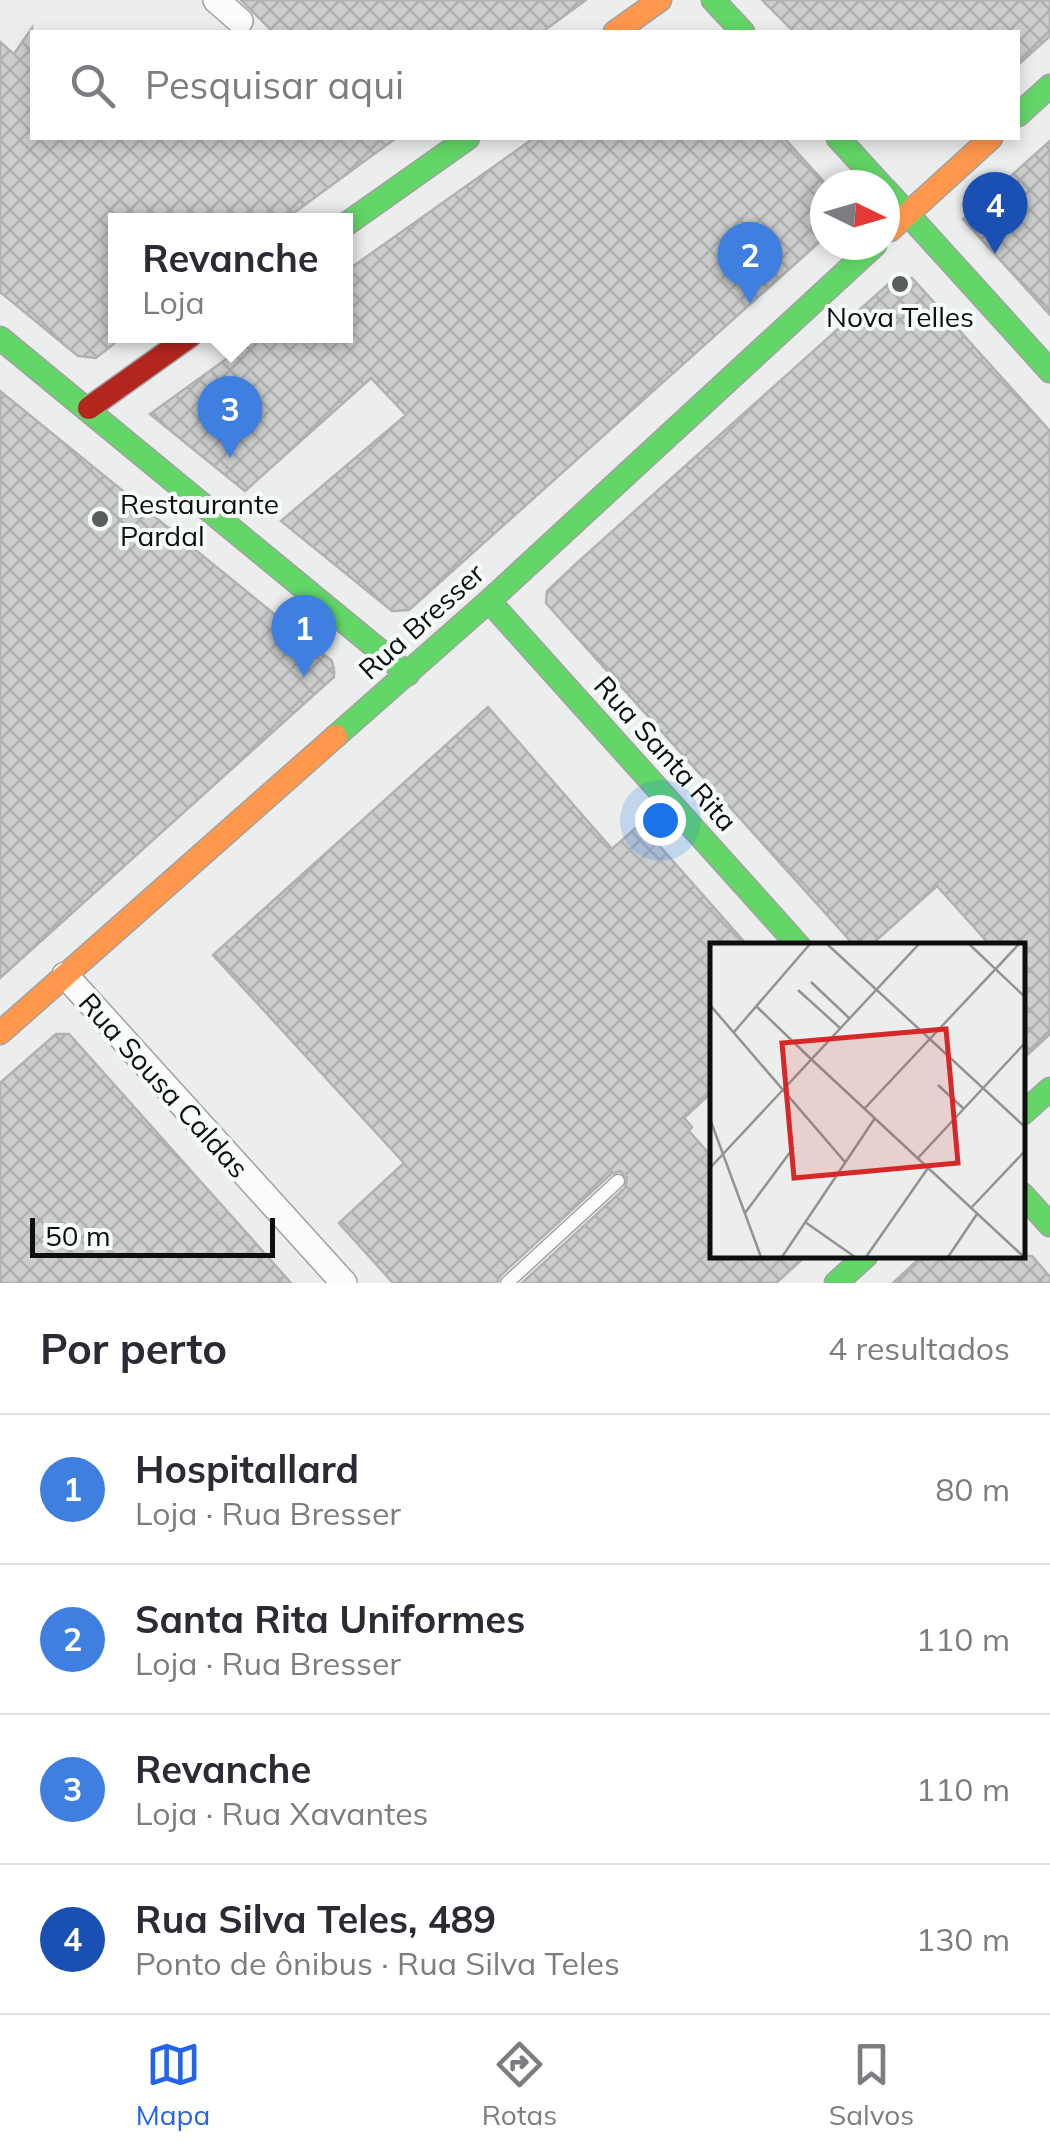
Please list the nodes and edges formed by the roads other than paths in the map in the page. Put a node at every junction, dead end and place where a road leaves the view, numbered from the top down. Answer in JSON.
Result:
{"nodes":[{"id":1,"x":216,"y":0,"type":"edge"},
{"id":2,"x":660,"y":0,"type":"edge"},
{"id":3,"x":713,"y":0,"type":"edge"},
{"id":4,"x":240,"y":21,"type":"dead end"},
{"id":5,"x":617,"y":30,"type":"edge"},
{"id":6,"x":740,"y":30,"type":"edge"},
{"id":7,"x":1050,"y":86,"type":"edge"},
{"id":8,"x":1020,"y":113,"type":"edge"},
{"id":9,"x":465,"y":140,"type":"edge"},
{"id":10,"x":840,"y":140,"type":"edge"},
{"id":11,"x":989,"y":140,"type":"edge"},
{"id":12,"x":867,"y":170,"type":"edge"},
{"id":13,"x":900,"y":204,"type":"edge"},
{"id":14,"x":908,"y":212,"type":"junction"},
{"id":15,"x":353,"y":219,"type":"edge"},
{"id":16,"x":900,"y":220,"type":"edge"},
{"id":17,"x":859,"y":260,"type":"edge"},
{"id":18,"x":0,"y":338,"type":"edge"},
{"id":19,"x":180,"y":343,"type":"edge"},
{"id":20,"x":1050,"y":371,"type":"edge"},
{"id":21,"x":89,"y":408,"type":"junction"},
{"id":22,"x":489,"y":602,"type":"junction"},
{"id":23,"x":408,"y":674,"type":"junction"},
{"id":24,"x":796,"y":943,"type":"edge"},
{"id":25,"x":65,"y":975,"type":"junction"},
{"id":26,"x":0,"y":1033,"type":"edge"},
{"id":27,"x":1050,"y":1089,"type":"edge"},
{"id":28,"x":1025,"y":1111,"type":"edge"},
{"id":29,"x":618,"y":1181,"type":"dead end"},
{"id":30,"x":1025,"y":1197,"type":"edge"},
{"id":31,"x":1050,"y":1225,"type":"edge"},
{"id":32,"x":864,"y":1258,"type":"edge"},
{"id":33,"x":344,"y":1283,"type":"edge"},
{"id":34,"x":507,"y":1283,"type":"edge"},
{"id":35,"x":836,"y":1283,"type":"edge"}],
"edges":[{"from":1,"to":4,"type":"street"},
{"from":2,"to":5,"type":"main road"},
{"from":3,"to":6,"type":"main road"},
{"from":7,"to":8,"type":"main road"},
{"from":9,"to":15,"type":"main road"},
{"from":10,"to":12,"type":"main road"},
{"from":11,"to":14,"type":"main road"},
{"from":13,"to":14,"type":"main road"},
{"from":14,"to":16,"type":"main road"},
{"from":14,"to":20,"type":"main road"},
{"from":17,"to":22,"type":"main road","name":"Rua Bresser"},
{"from":18,"to":21,"type":"main road"},
{"from":19,"to":21,"type":"main road"},
{"from":21,"to":23,"type":"main road"},
{"from":22,"to":23,"type":"main road","name":"Rua Bresser"},
{"from":22,"to":24,"type":"main road","name":"Rua Santa Rita"},
{"from":23,"to":25,"type":"main road","name":"Rua Bresser"},
{"from":25,"to":26,"type":"main road","name":"Rua Bresser"},
{"from":25,"to":33,"type":"street","name":"Rua Sousa Caldas"},
{"from":27,"to":28,"type":"main road"},
{"from":29,"to":34,"type":"lane"},
{"from":30,"to":31,"type":"main road"},
{"from":32,"to":35,"type":"main road"}]}
